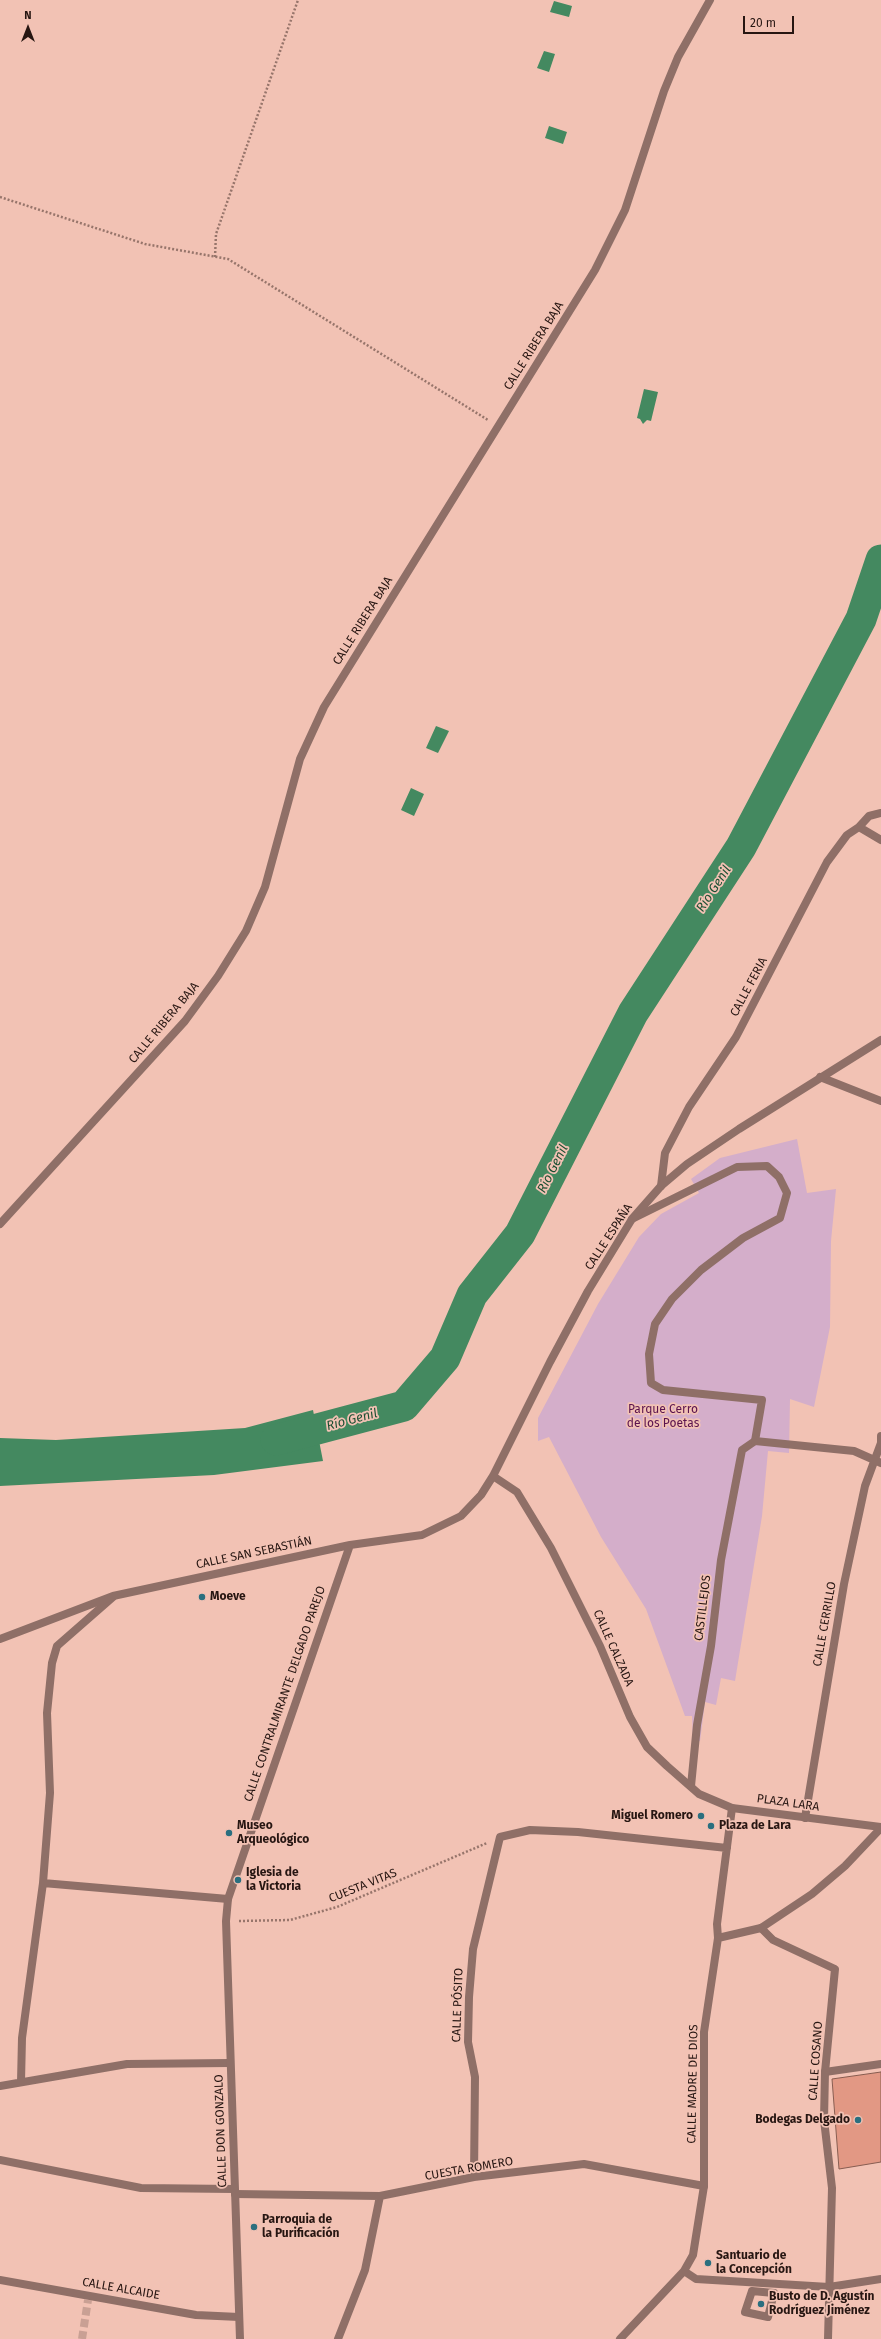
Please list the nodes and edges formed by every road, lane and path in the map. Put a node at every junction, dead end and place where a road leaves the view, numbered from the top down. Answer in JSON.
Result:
{"nodes":[{"id":1,"x":298,"y":0,"type":"edge"},
{"id":2,"x":710,"y":0,"type":"edge"},
{"id":3,"x":0,"y":197,"type":"edge"},
{"id":4,"x":215,"y":257,"type":"junction"},
{"id":5,"x":498,"y":426,"type":"junction"},
{"id":6,"x":881,"y":813,"type":"edge"},
{"id":7,"x":859,"y":827,"type":"junction"},
{"id":8,"x":881,"y":840,"type":"edge"},
{"id":9,"x":881,"y":1040,"type":"edge"},
{"id":10,"x":820,"y":1077,"type":"junction"},
{"id":11,"x":881,"y":1100,"type":"edge"},
{"id":12,"x":661,"y":1186,"type":"junction"},
{"id":13,"x":632,"y":1219,"type":"junction"},
{"id":14,"x":0,"y":1224,"type":"edge"},
{"id":15,"x":881,"y":1436,"type":"edge"},
{"id":16,"x":755,"y":1441,"type":"junction"},
{"id":17,"x":877,"y":1462,"type":"edge"},
{"id":18,"x":493,"y":1476,"type":"junction"},
{"id":19,"x":350,"y":1544,"type":"junction"},
{"id":20,"x":113,"y":1596,"type":"junction"},
{"id":21,"x":1,"y":1637,"type":"edge"},
{"id":22,"x":691,"y":1786,"type":"junction"},
{"id":23,"x":732,"y":1808,"type":"junction"},
{"id":24,"x":805,"y":1818,"type":"junction"},
{"id":25,"x":881,"y":1828,"type":"edge"},
{"id":26,"x":500,"y":1836,"type":"junction"},
{"id":27,"x":727,"y":1848,"type":"junction"},
{"id":28,"x":43,"y":1883,"type":"junction"},
{"id":29,"x":228,"y":1899,"type":"junction"},
{"id":30,"x":226,"y":1921,"type":"junction"},
{"id":31,"x":761,"y":1928,"type":"junction"},
{"id":32,"x":718,"y":1938,"type":"junction"},
{"id":33,"x":230,"y":2063,"type":"junction"},
{"id":34,"x":881,"y":2064,"type":"edge"},
{"id":35,"x":825,"y":2072,"type":"junction"},
{"id":36,"x":21,"y":2082,"type":"junction"},
{"id":37,"x":0,"y":2086,"type":"edge"},
{"id":38,"x":0,"y":2160,"type":"edge"},
{"id":39,"x":474,"y":2177,"type":"junction"},
{"id":40,"x":704,"y":2186,"type":"junction"},
{"id":41,"x":235,"y":2192,"type":"junction"},
{"id":42,"x":380,"y":2196,"type":"junction"},
{"id":43,"x":684,"y":2271,"type":"junction"},
{"id":44,"x":881,"y":2279,"type":"edge"},
{"id":45,"x":0,"y":2280,"type":"edge"},
{"id":46,"x":829,"y":2287,"type":"junction"},
{"id":47,"x":239,"y":2318,"type":"junction"},
{"id":48,"x":240,"y":2339,"type":"edge"},
{"id":49,"x":338,"y":2339,"type":"edge"},
{"id":50,"x":620,"y":2339,"type":"edge"},
{"id":51,"x":828,"y":2339,"type":"edge"}],
"edges":[{"from":1,"to":4,"type":"path"},
{"from":2,"to":5,"type":"street","name":"CALLE RIBERA BAJA"},
{"from":3,"to":4,"type":"path"},
{"from":4,"to":5,"type":"path"},
{"from":5,"to":14,"type":"street","name":"CALLE RIBERA BAJA"},
{"from":6,"to":7,"type":"street","name":"CALLE FERIA"},
{"from":7,"to":8,"type":"street"},
{"from":7,"to":12,"type":"street","name":"CALLE FERIA"},
{"from":9,"to":10,"type":"street","name":"CALLE ESPAÑA"},
{"from":10,"to":11,"type":"street"},
{"from":10,"to":12,"type":"street","name":"CALLE ESPAÑA"},
{"from":12,"to":13,"type":"street","name":"CALLE ESPAÑA"},
{"from":13,"to":16,"type":"street"},
{"from":13,"to":18,"type":"street","name":"CALLE ESPAÑA"},
{"from":15,"to":17,"type":"street","name":"CALLE CERRILLO"},
{"from":16,"to":17,"type":"street"},
{"from":16,"to":22,"type":"street","name":"CASTILLEJOS"},
{"from":17,"to":24,"type":"street","name":"CALLE CERRILLO"},
{"from":18,"to":19,"type":"street","name":"CALLE SAN SEBASTIÁN"},
{"from":18,"to":22,"type":"street","name":"CALLE CALZADA"},
{"from":19,"to":20,"type":"street","name":"CALLE SAN SEBASTIÁN"},
{"from":19,"to":29,"type":"street","name":"CALLE CONTRALMIRANTE DELGADO PAREJO"},
{"from":20,"to":21,"type":"street","name":"CALLE SAN SEBASTIÁN"},
{"from":20,"to":28,"type":"street"},
{"from":22,"to":23,"type":"street","name":"CALLE CALZADA"},
{"from":23,"to":24,"type":"street","name":"PLAZA LARA"},
{"from":23,"to":27,"type":"street"},
{"from":24,"to":25,"type":"street","name":"PLAZA LARA"},
{"from":25,"to":31,"type":"street"},
{"from":26,"to":27,"type":"street"},
{"from":26,"to":30,"type":"path","name":"CUESTA VITAS"},
{"from":26,"to":39,"type":"street","name":"CALLE PÓSITO"},
{"from":27,"to":32,"type":"street","name":"CALLE MADRE DE DIOS"},
{"from":28,"to":29,"type":"street"},
{"from":28,"to":36,"type":"street"},
{"from":29,"to":30,"type":"street","name":"CALLE CONTRALMIRANTE DELGADO PAREJO"},
{"from":30,"to":33,"type":"street","name":"CALLE DON GONZALO"},
{"from":31,"to":32,"type":"street"},
{"from":31,"to":35,"type":"street","name":"CALLE COSANO"},
{"from":32,"to":40,"type":"street","name":"CALLE MADRE DE DIOS"},
{"from":33,"to":36,"type":"street"},
{"from":33,"to":41,"type":"street","name":"CALLE DON GONZALO"},
{"from":34,"to":35,"type":"street"},
{"from":35,"to":46,"type":"street","name":"CALLE COSANO"},
{"from":36,"to":37,"type":"street"},
{"from":38,"to":41,"type":"street","name":"CUESTA ROMERO"},
{"from":39,"to":40,"type":"street","name":"CUESTA ROMERO"},
{"from":39,"to":42,"type":"street","name":"CUESTA ROMERO"},
{"from":40,"to":43,"type":"street","name":"CALLE MADRE DE DIOS"},
{"from":41,"to":42,"type":"street","name":"CUESTA ROMERO"},
{"from":41,"to":47,"type":"street","name":"CALLE DON GONZALO"},
{"from":42,"to":49,"type":"street"},
{"from":43,"to":46,"type":"street"},
{"from":43,"to":50,"type":"street","name":"CALLE MADRE DE DIOS"},
{"from":44,"to":46,"type":"street"},
{"from":45,"to":47,"type":"street","name":"CALLE ALCAIDE"},
{"from":46,"to":51,"type":"street","name":"CALLE COSANO"},
{"from":47,"to":48,"type":"street","name":"CALLE DON GONZALO"}]}
